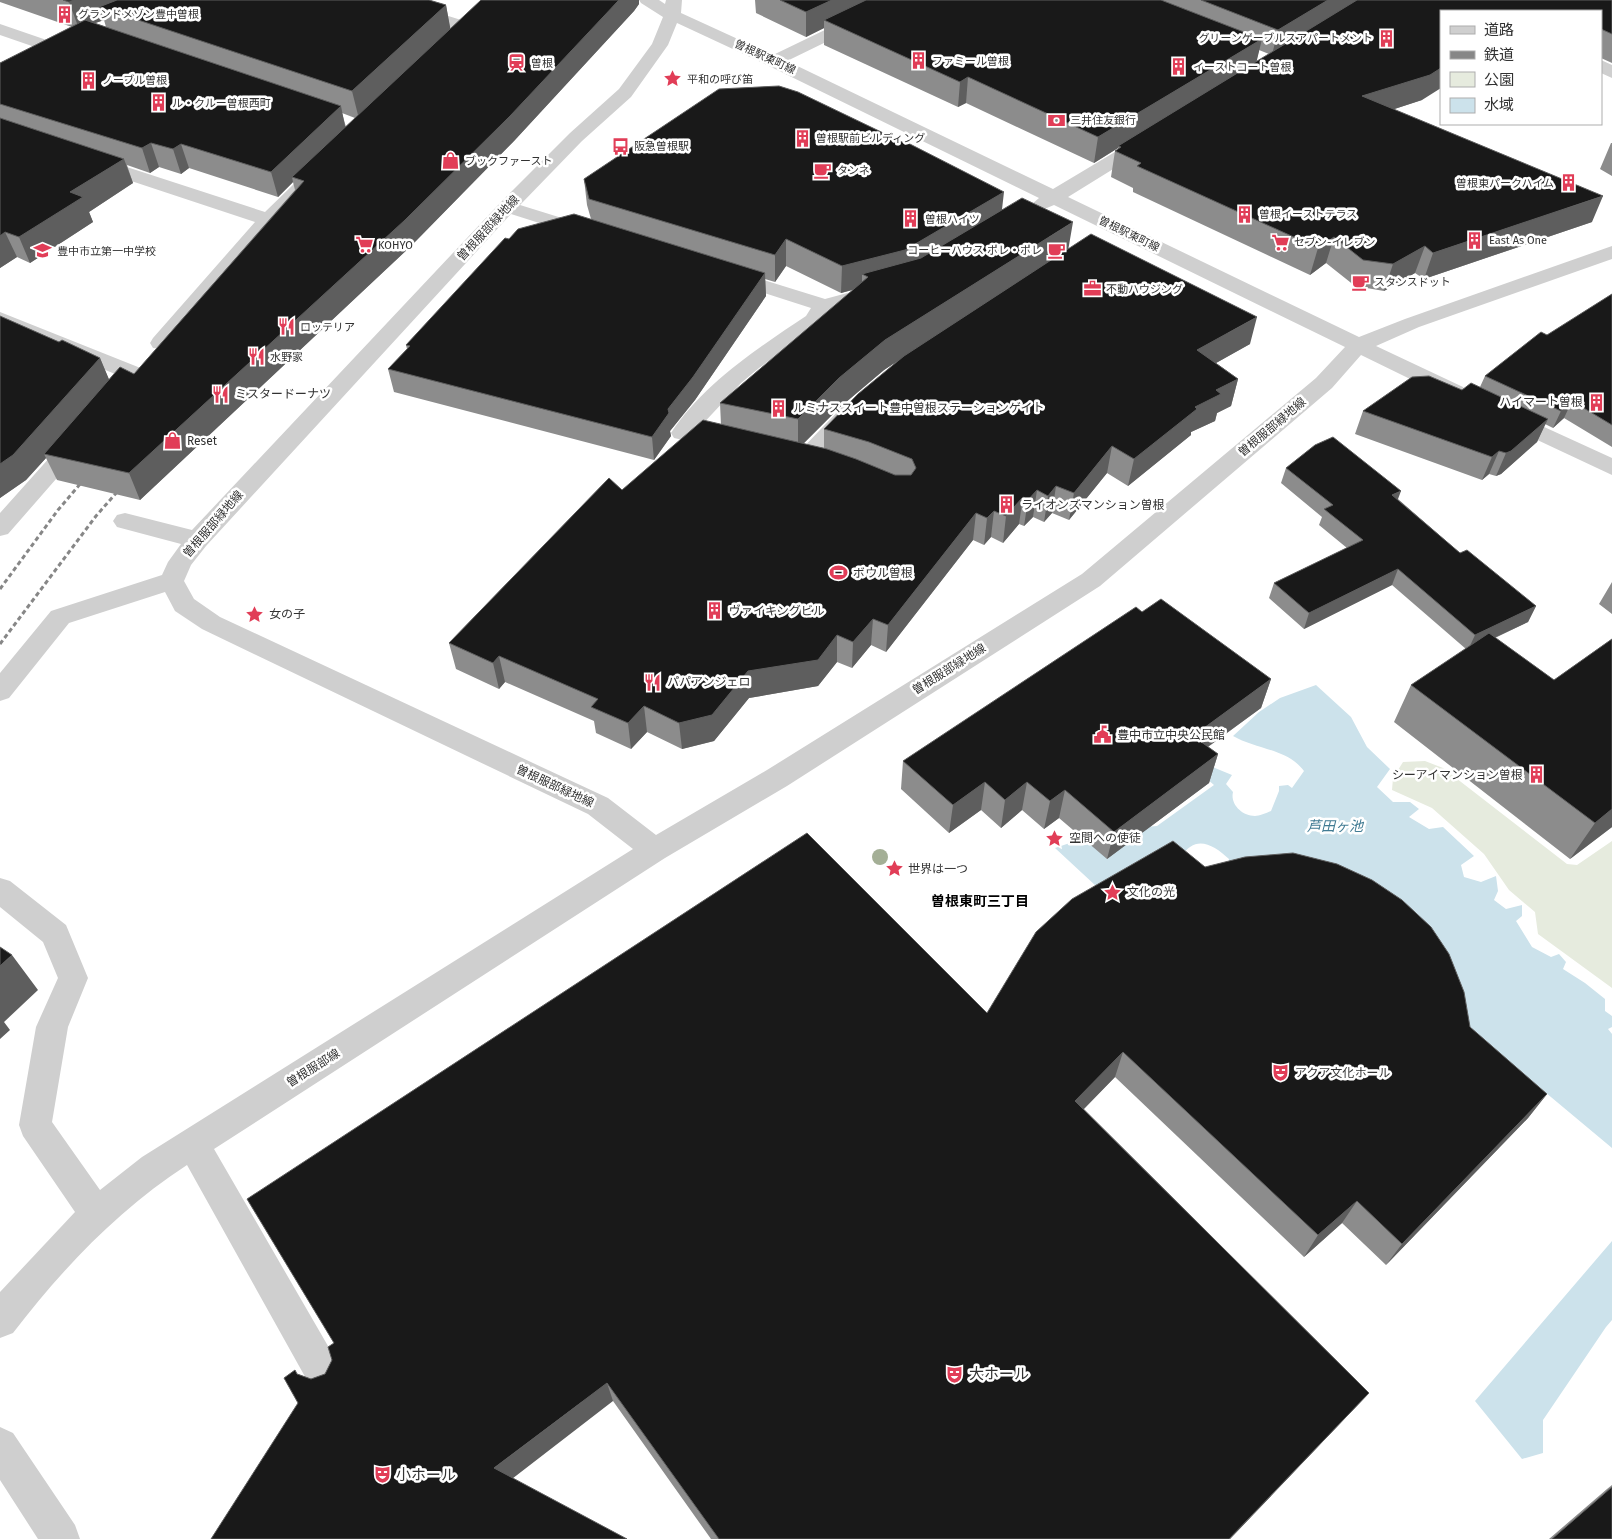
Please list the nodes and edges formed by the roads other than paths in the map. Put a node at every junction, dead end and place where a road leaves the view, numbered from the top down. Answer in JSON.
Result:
{"nodes":[{"id":1,"x":380,"y":0,"type":"edge"},
{"id":2,"x":647,"y":0,"type":"edge"},
{"id":3,"x":900,"y":0,"type":"edge"},
{"id":4,"x":673,"y":7,"type":"edge"},
{"id":5,"x":468,"y":27,"type":"edge"},
{"id":6,"x":0,"y":30,"type":"edge"},
{"id":7,"x":42,"y":59,"type":"edge"},
{"id":8,"x":773,"y":61,"type":"junction"},
{"id":9,"x":1156,"y":134,"type":"edge"},
{"id":10,"x":83,"y":158,"type":"edge"},
{"id":11,"x":321,"y":167,"type":"edge"},
{"id":12,"x":1054,"y":198,"type":"junction"},
{"id":13,"x":507,"y":207,"type":"junction"},
{"id":14,"x":1023,"y":214,"type":"edge"},
{"id":15,"x":268,"y":220,"type":"junction"},
{"id":16,"x":608,"y":238,"type":"edge"},
{"id":17,"x":1612,"y":252,"type":"edge"},
{"id":18,"x":712,"y":270,"type":"edge"},
{"id":19,"x":894,"y":287,"type":"edge"},
{"id":20,"x":824,"y":305,"type":"junction"},
{"id":21,"x":0,"y":318,"type":"edge"},
{"id":22,"x":1357,"y":346,"type":"junction"},
{"id":23,"x":863,"y":402,"type":"edge"},
{"id":24,"x":90,"y":425,"type":"edge"},
{"id":25,"x":748,"y":448,"type":"edge"},
{"id":26,"x":804,"y":460,"type":"edge"},
{"id":27,"x":1612,"y":467,"type":"edge"},
{"id":28,"x":125,"y":521,"type":"dead end"},
{"id":29,"x":0,"y":528,"type":"edge"},
{"id":30,"x":197,"y":540,"type":"junction"},
{"id":31,"x":172,"y":581,"type":"junction"},
{"id":32,"x":0,"y":692,"type":"edge"},
{"id":33,"x":655,"y":850,"type":"junction"},
{"id":34,"x":0,"y":890,"type":"edge"},
{"id":35,"x":193,"y":1144,"type":"junction"},
{"id":36,"x":96,"y":1214,"type":"junction"},
{"id":37,"x":0,"y":1320,"type":"edge"},
{"id":38,"x":326,"y":1378,"type":"edge"},
{"id":39,"x":0,"y":1446,"type":"edge"},
{"id":40,"x":61,"y":1539,"type":"edge"}],
"edges":[{"from":1,"to":5,"type":"street"},
{"from":2,"to":4,"type":"street","name":"曽根駅東町線"},
{"from":3,"to":8,"type":"street"},
{"from":4,"to":8,"type":"street","name":"曽根駅東町線"},
{"from":4,"to":13,"type":"street","name":"曽根服部緑地線"},
{"from":6,"to":7,"type":"street"},
{"from":8,"to":12,"type":"street","name":"曽根駅東町線"},
{"from":9,"to":12,"type":"street"},
{"from":10,"to":15,"type":"street"},
{"from":11,"to":15,"type":"street"},
{"from":12,"to":14,"type":"street"},
{"from":12,"to":22,"type":"street","name":"曽根駅東町線"},
{"from":13,"to":16,"type":"street"},
{"from":13,"to":30,"type":"street","name":"曽根服部緑地線"},
{"from":15,"to":21,"type":"street"},
{"from":17,"to":22,"type":"street","name":"曽根服部緑地線"},
{"from":18,"to":20,"type":"street"},
{"from":19,"to":20,"type":"street"},
{"from":20,"to":25,"type":"street"},
{"from":22,"to":27,"type":"street","name":"曽根駅東町線"},
{"from":22,"to":33,"type":"street","name":"曽根服部緑地線"},
{"from":23,"to":26,"type":"street"},
{"from":24,"to":29,"type":"street"},
{"from":28,"to":30,"type":"street"},
{"from":30,"to":31,"type":"street","name":"曽根服部緑地線"},
{"from":31,"to":32,"type":"street"},
{"from":31,"to":33,"type":"street","name":"曽根服部緑地線"},
{"from":33,"to":35,"type":"street","name":"曽根服部線"},
{"from":34,"to":36,"type":"street"},
{"from":35,"to":36,"type":"street","name":"曽根服部線"},
{"from":35,"to":38,"type":"street"},
{"from":36,"to":37,"type":"street","name":"曽根服部線"},
{"from":39,"to":40,"type":"street"}]}
